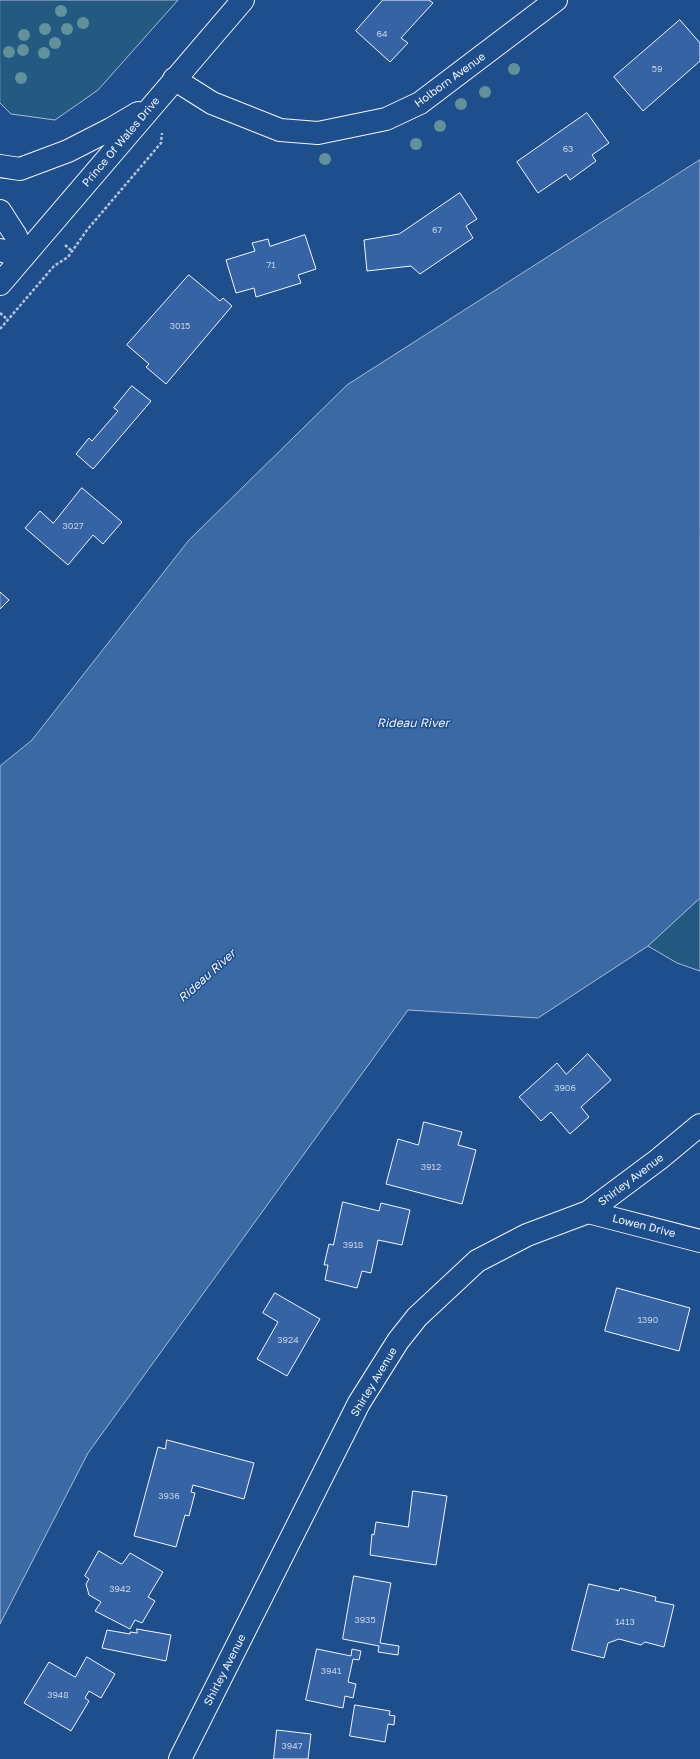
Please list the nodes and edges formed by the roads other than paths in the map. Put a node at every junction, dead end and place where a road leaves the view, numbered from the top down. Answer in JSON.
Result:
{"nodes":[{"id":1,"x":243,"y":0,"type":"edge"},
{"id":2,"x":556,"y":0,"type":"edge"},
{"id":3,"x":174,"y":79,"type":"junction"},
{"id":4,"x":158,"y":98,"type":"junction"},
{"id":5,"x":0,"y":166,"type":"edge"},
{"id":6,"x":0,"y":211,"type":"edge"},
{"id":7,"x":0,"y":250,"type":"edge"},
{"id":8,"x":24,"y":256,"type":"junction"},
{"id":9,"x":0,"y":284,"type":"edge"},
{"id":10,"x":700,"y":1125,"type":"edge"},
{"id":11,"x":588,"y":1212,"type":"junction"},
{"id":12,"x":700,"y":1241,"type":"edge"},
{"id":13,"x":180,"y":1759,"type":"edge"}],
"edges":[{"from":1,"to":3,"type":"street","name":"Prince Of Wales Drive"},
{"from":2,"to":3,"type":"street","name":"Holborn Avenue"},
{"from":3,"to":4,"type":"street","name":"Prince Of Wales Drive"},
{"from":4,"to":5,"type":"street"},
{"from":4,"to":8,"type":"street","name":"Prince Of Wales Drive"},
{"from":6,"to":8,"type":"street"},
{"from":7,"to":8,"type":"street"},
{"from":8,"to":9,"type":"street","name":"Prince Of Wales Drive"},
{"from":10,"to":11,"type":"street","name":"Shirley Avenue"},
{"from":11,"to":12,"type":"street","name":"Lowen Drive"},
{"from":11,"to":13,"type":"street","name":"Shirley Avenue"}]}
